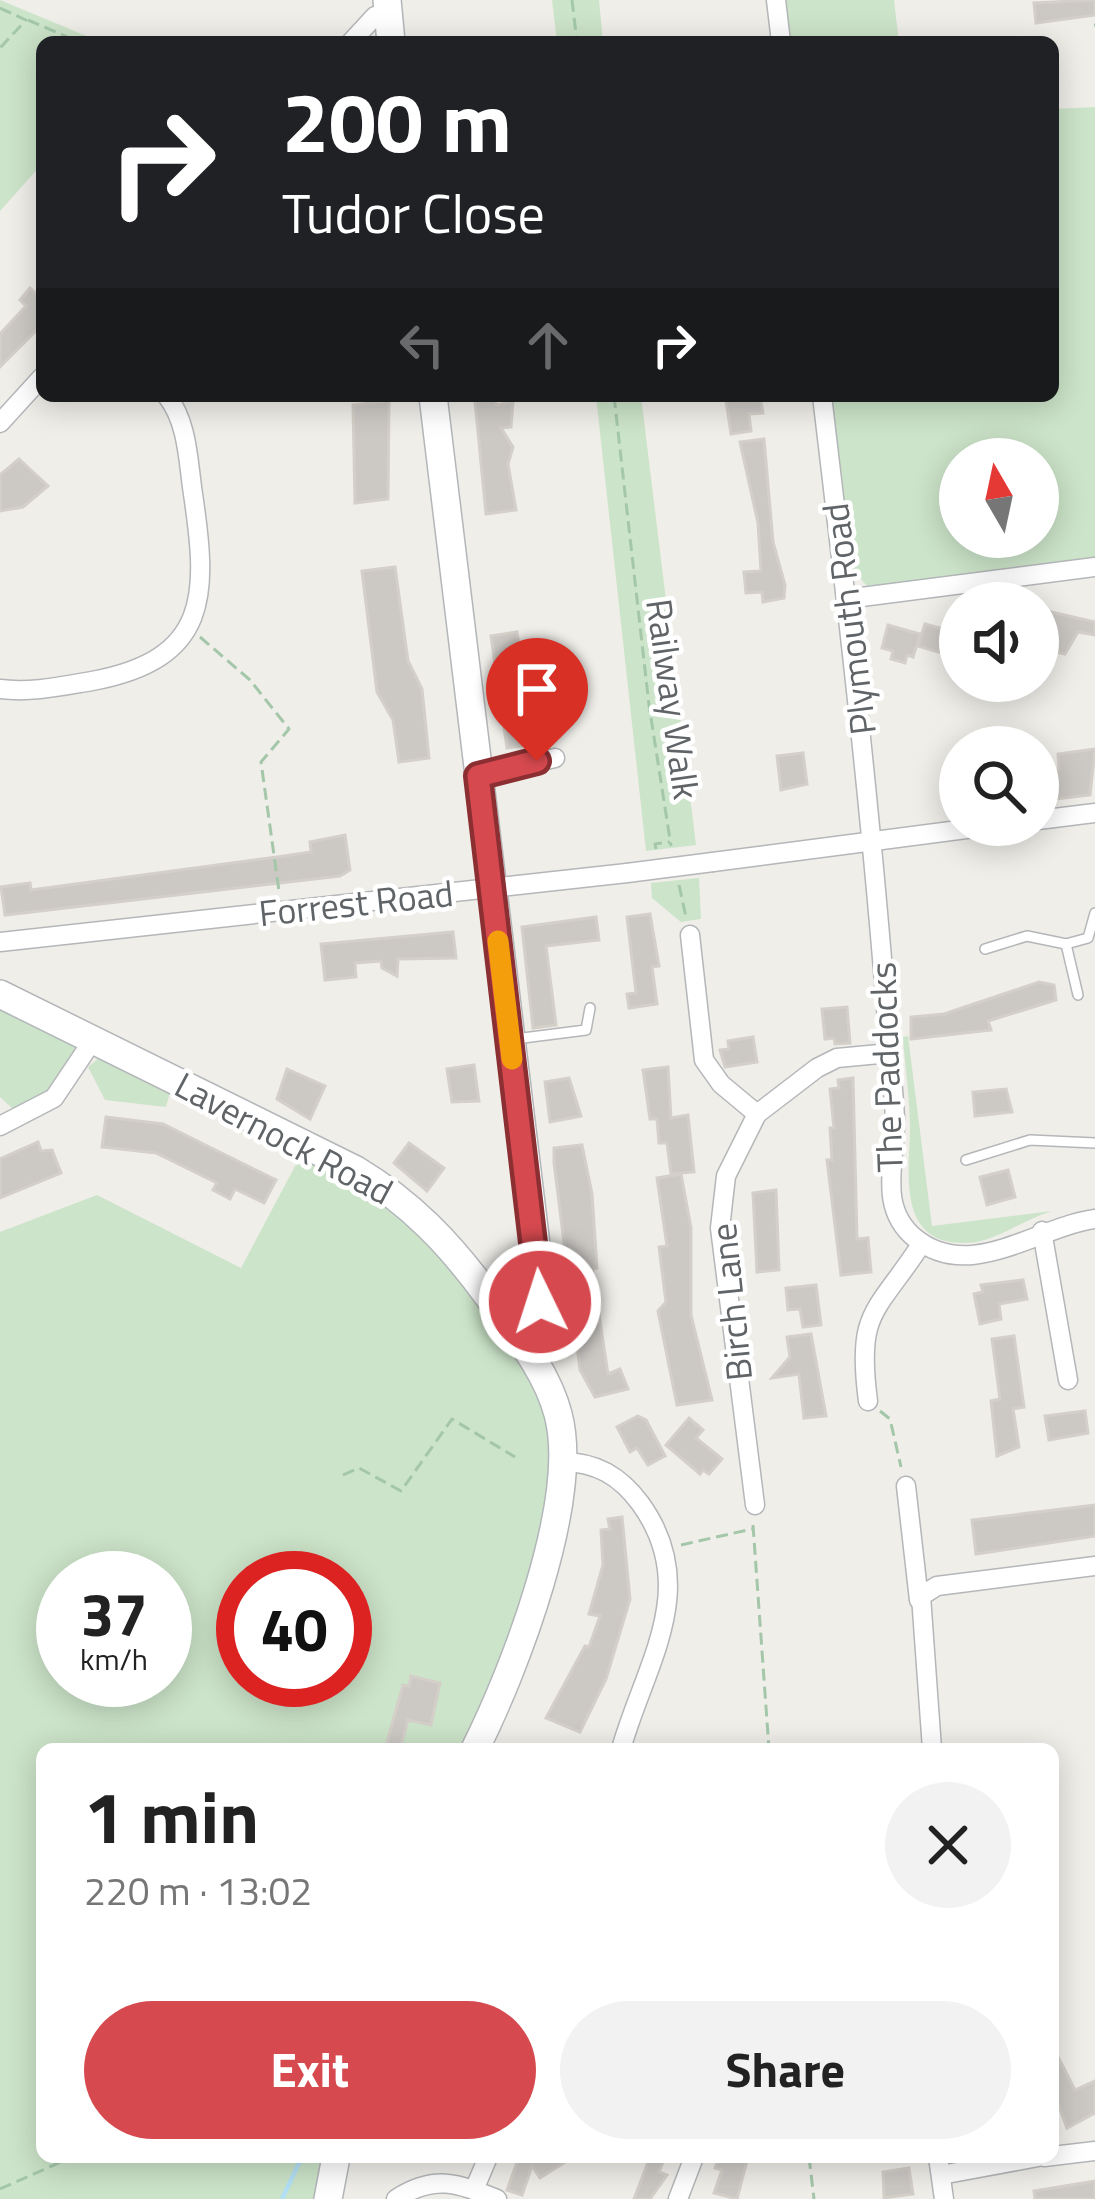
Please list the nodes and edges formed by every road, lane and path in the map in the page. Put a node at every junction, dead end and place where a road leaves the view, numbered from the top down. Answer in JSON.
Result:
{"nodes":[{"id":1,"x":572,"y":0,"type":"edge"},
{"id":2,"x":776,"y":0,"type":"edge"},
{"id":3,"x":387,"y":7,"type":"edge"},
{"id":4,"x":0,"y":8,"type":"edge"},
{"id":5,"x":26,"y":20,"type":"junction"},
{"id":6,"x":65,"y":36,"type":"edge"},
{"id":7,"x":357,"y":36,"type":"edge"},
{"id":8,"x":576,"y":36,"type":"edge"},
{"id":9,"x":780,"y":36,"type":"edge"},
{"id":10,"x":0,"y":48,"type":"edge"},
{"id":11,"x":36,"y":384,"type":"edge"},
{"id":12,"x":170,"y":402,"type":"edge"},
{"id":13,"x":434,"y":402,"type":"edge"},
{"id":14,"x":615,"y":402,"type":"edge"},
{"id":15,"x":823,"y":402,"type":"edge"},
{"id":16,"x":0,"y":423,"type":"edge"},
{"id":17,"x":1095,"y":567,"type":"edge"},
{"id":18,"x":846,"y":599,"type":"junction"},
{"id":19,"x":190,"y":626,"type":"junction"},
{"id":20,"x":0,"y":689,"type":"edge"},
{"id":21,"x":555,"y":758,"type":"dead end"},
{"id":22,"x":478,"y":776,"type":"junction"},
{"id":23,"x":1095,"y":813,"type":"edge"},
{"id":24,"x":1059,"y":817,"type":"edge"},
{"id":25,"x":939,"y":833,"type":"edge"},
{"id":26,"x":874,"y":842,"type":"junction"},
{"id":27,"x":671,"y":848,"type":"dead end"},
{"id":28,"x":676,"y":869,"type":"dead end"},
{"id":29,"x":491,"y":888,"type":"junction"},
{"id":30,"x":282,"y":910,"type":"junction"},
{"id":31,"x":1095,"y":913,"type":"edge"},
{"id":32,"x":690,"y":934,"type":"joint"},
{"id":33,"x":0,"y":942,"type":"edge"},
{"id":34,"x":1066,"y":944,"type":"junction"},
{"id":35,"x":986,"y":949,"type":"dead end"},
{"id":36,"x":0,"y":994,"type":"edge"},
{"id":37,"x":1078,"y":995,"type":"dead end"},
{"id":38,"x":590,"y":1008,"type":"dead end"},
{"id":39,"x":93,"y":1040,"type":"junction"},
{"id":40,"x":510,"y":1040,"type":"junction"},
{"id":41,"x":890,"y":1053,"type":"junction"},
{"id":42,"x":757,"y":1114,"type":"junction"},
{"id":43,"x":2,"y":1119,"type":"edge"},
{"id":44,"x":1095,"y":1143,"type":"edge"},
{"id":45,"x":966,"y":1160,"type":"dead end"},
{"id":46,"x":1095,"y":1219,"type":"edge"},
{"id":47,"x":1042,"y":1231,"type":"junction"},
{"id":48,"x":922,"y":1243,"type":"junction"},
{"id":49,"x":515,"y":1333,"type":"junction"},
{"id":50,"x":1068,"y":1380,"type":"dead end"},
{"id":51,"x":868,"y":1401,"type":"joint"},
{"id":52,"x":515,"y":1457,"type":"dead end"},
{"id":53,"x":562,"y":1462,"type":"junction"},
{"id":54,"x":343,"y":1474,"type":"dead end"},
{"id":55,"x":906,"y":1486,"type":"joint"},
{"id":56,"x":754,"y":1505,"type":"joint"},
{"id":57,"x":752,"y":1529,"type":"junction"},
{"id":58,"x":662,"y":1548,"type":"junction"},
{"id":59,"x":1095,"y":1566,"type":"edge"},
{"id":60,"x":918,"y":1601,"type":"junction"},
{"id":61,"x":477,"y":1743,"type":"edge"},
{"id":62,"x":623,"y":1743,"type":"edge"},
{"id":63,"x":769,"y":1743,"type":"edge"},
{"id":64,"x":931,"y":1743,"type":"edge"},
{"id":65,"x":1095,"y":2151,"type":"edge"},
{"id":66,"x":1059,"y":2155,"type":"edge"},
{"id":67,"x":58,"y":2163,"type":"edge"},
{"id":68,"x":335,"y":2163,"type":"edge"},
{"id":69,"x":485,"y":2163,"type":"edge"},
{"id":70,"x":692,"y":2163,"type":"edge"},
{"id":71,"x":809,"y":2163,"type":"edge"},
{"id":72,"x":973,"y":2163,"type":"edge"},
{"id":73,"x":939,"y":2166,"type":"edge"},
{"id":74,"x":0,"y":2189,"type":"edge"},
{"id":75,"x":474,"y":2190,"type":"junction"},
{"id":76,"x":328,"y":2199,"type":"edge"},
{"id":77,"x":397,"y":2199,"type":"edge"},
{"id":78,"x":497,"y":2199,"type":"edge"},
{"id":79,"x":678,"y":2199,"type":"edge"},
{"id":80,"x":814,"y":2199,"type":"edge"},
{"id":81,"x":944,"y":2199,"type":"edge"}],
"edges":[{"from":1,"to":8,"type":"path"},
{"from":2,"to":9,"type":"street"},
{"from":3,"to":7,"type":"street"},
{"from":4,"to":5,"type":"path"},
{"from":5,"to":6,"type":"path"},
{"from":5,"to":10,"type":"path"},
{"from":11,"to":16,"type":"street"},
{"from":12,"to":19,"type":"street"},
{"from":13,"to":22,"type":"main road"},
{"from":14,"to":27,"type":"path","name":"Railway Walk"},
{"from":15,"to":18,"type":"street","name":"Plymouth Road"},
{"from":17,"to":18,"type":"street"},
{"from":18,"to":26,"type":"street","name":"Plymouth Road"},
{"from":19,"to":20,"type":"street"},
{"from":19,"to":30,"type":"path"},
{"from":21,"to":22,"type":"street"},
{"from":22,"to":29,"type":"main road"},
{"from":23,"to":24,"type":"street"},
{"from":25,"to":26,"type":"street","name":"Forrest Road"},
{"from":26,"to":29,"type":"street","name":"Forrest Road","bridge":true},
{"from":26,"to":41,"type":"street","name":"The Paddocks"},
{"from":28,"to":32,"type":"path"},
{"from":29,"to":30,"type":"street","name":"Forrest Road"},
{"from":29,"to":40,"type":"main road"},
{"from":30,"to":33,"type":"street","name":"Forrest Road"},
{"from":31,"to":34,"type":"lane"},
{"from":32,"to":42,"type":"street"},
{"from":34,"to":35,"type":"lane"},
{"from":34,"to":37,"type":"lane"},
{"from":36,"to":39,"type":"main road","name":"Lavernock Road"},
{"from":38,"to":40,"type":"lane"},
{"from":39,"to":43,"type":"street"},
{"from":39,"to":49,"type":"main road","name":"Lavernock Road"},
{"from":40,"to":49,"type":"main road"},
{"from":41,"to":42,"type":"street","name":"Birch Lane"},
{"from":41,"to":48,"type":"street","name":"The Paddocks"},
{"from":42,"to":56,"type":"street","name":"Birch Lane"},
{"from":44,"to":45,"type":"lane"},
{"from":46,"to":47,"type":"street"},
{"from":47,"to":48,"type":"street"},
{"from":47,"to":50,"type":"street"},
{"from":48,"to":51,"type":"street"},
{"from":49,"to":53,"type":"main road","name":"Lavernock Road"},
{"from":51,"to":55,"type":"path"},
{"from":52,"to":54,"type":"path"},
{"from":53,"to":58,"type":"street"},
{"from":53,"to":61,"type":"main road","name":"Lavernock Road"},
{"from":55,"to":60,"type":"street"},
{"from":56,"to":57,"type":"path"},
{"from":57,"to":58,"type":"path"},
{"from":57,"to":63,"type":"path"},
{"from":58,"to":62,"type":"street"},
{"from":59,"to":60,"type":"street"},
{"from":60,"to":64,"type":"street"},
{"from":65,"to":66,"type":"street"},
{"from":67,"to":74,"type":"path"},
{"from":68,"to":76,"type":"main road"},
{"from":69,"to":75,"type":"street"},
{"from":70,"to":79,"type":"street"},
{"from":71,"to":80,"type":"path"},
{"from":72,"to":73,"type":"street"},
{"from":73,"to":81,"type":"street"},
{"from":75,"to":77,"type":"street"},
{"from":75,"to":78,"type":"street"}]}
